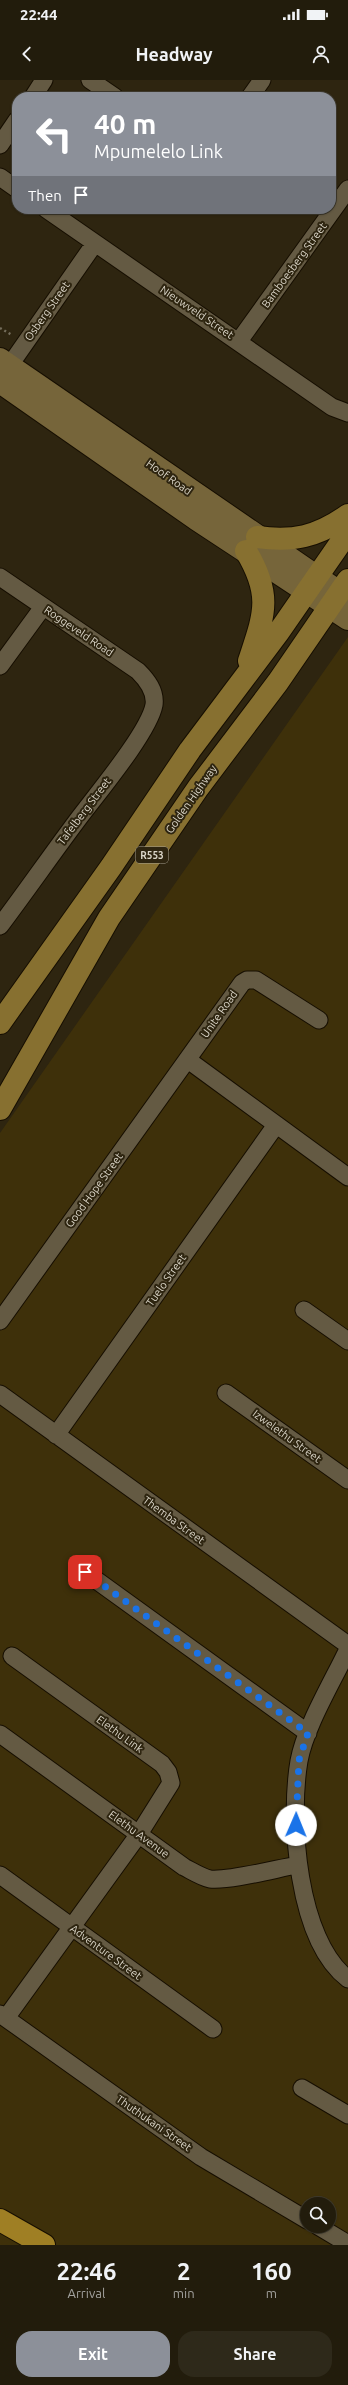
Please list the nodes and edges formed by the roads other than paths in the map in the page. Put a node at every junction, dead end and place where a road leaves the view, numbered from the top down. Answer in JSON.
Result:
{"nodes":[{"id":1,"x":44,"y":80,"type":"edge"},
{"id":2,"x":90,"y":80,"type":"edge"},
{"id":3,"x":262,"y":80,"type":"edge"},
{"id":4,"x":36,"y":92,"type":"edge"},
{"id":5,"x":108,"y":92,"type":"edge"},
{"id":6,"x":254,"y":92,"type":"edge"},
{"id":7,"x":12,"y":127,"type":"edge"},
{"id":8,"x":0,"y":145,"type":"edge"},
{"id":9,"x":0,"y":178,"type":"edge"},
{"id":10,"x":12,"y":186,"type":"edge"},
{"id":11,"x":348,"y":189,"type":"edge"},
{"id":12,"x":336,"y":206,"type":"edge"},
{"id":13,"x":53,"y":214,"type":"edge"},
{"id":14,"x":330,"y":214,"type":"edge"},
{"id":15,"x":95,"y":243,"type":"junction"},
{"id":16,"x":239,"y":341,"type":"junction"},
{"id":17,"x":2,"y":372,"type":"edge"},
{"id":18,"x":348,"y":413,"type":"edge"},
{"id":19,"x":348,"y":515,"type":"edge"},
{"id":20,"x":348,"y":532,"type":"edge"},
{"id":21,"x":252,"y":544,"type":"junction"},
{"id":22,"x":0,"y":577,"type":"edge"},
{"id":23,"x":313,"y":584,"type":"junction"},
{"id":24,"x":342,"y":594,"type":"edge"},
{"id":25,"x":43,"y":607,"type":"junction"},
{"id":26,"x":348,"y":619,"type":"edge"},
{"id":27,"x":0,"y":666,"type":"edge"},
{"id":28,"x":243,"y":677,"type":"junction"},
{"id":29,"x":152,"y":690,"type":"joint"},
{"id":30,"x":0,"y":926,"type":"edge"},
{"id":31,"x":319,"y":1020,"type":"dead end"},
{"id":32,"x":0,"y":1023,"type":"edge"},
{"id":33,"x":188,"y":1060,"type":"junction"},
{"id":34,"x":0,"y":1109,"type":"edge"},
{"id":35,"x":276,"y":1125,"type":"junction"},
{"id":36,"x":348,"y":1177,"type":"edge"},
{"id":37,"x":304,"y":1310,"type":"dead end"},
{"id":38,"x":0,"y":1321,"type":"edge"},
{"id":39,"x":348,"y":1341,"type":"edge"},
{"id":40,"x":226,"y":1393,"type":"dead end"},
{"id":41,"x":0,"y":1394,"type":"edge"},
{"id":42,"x":56,"y":1435,"type":"junction"},
{"id":43,"x":348,"y":1480,"type":"edge"},
{"id":44,"x":85,"y":1572,"type":"dead end"},
{"id":45,"x":348,"y":1645,"type":"edge"},
{"id":46,"x":348,"y":1650,"type":"edge"},
{"id":47,"x":12,"y":1656,"type":"dead end"},
{"id":48,"x":308,"y":1733,"type":"junction"},
{"id":49,"x":0,"y":1734,"type":"edge"},
{"id":50,"x":139,"y":1834,"type":"junction"},
{"id":51,"x":297,"y":1865,"type":"junction"},
{"id":52,"x":0,"y":1875,"type":"edge"},
{"id":53,"x":72,"y":1927,"type":"junction"},
{"id":54,"x":348,"y":1979,"type":"edge"},
{"id":55,"x":3,"y":2016,"type":"edge"},
{"id":56,"x":213,"y":2029,"type":"dead end"},
{"id":57,"x":302,"y":2088,"type":"dead end"},
{"id":58,"x":348,"y":2115,"type":"edge"},
{"id":59,"x":300,"y":2216,"type":"edge"},
{"id":60,"x":0,"y":2220,"type":"edge"},
{"id":61,"x":330,"y":2233,"type":"edge"},
{"id":62,"x":348,"y":2244,"type":"edge"},
{"id":63,"x":44,"y":2245,"type":"edge"}],
"edges":[{"from":1,"to":4,"type":"street"},
{"from":2,"to":5,"type":"street"},
{"from":3,"to":6,"type":"street"},
{"from":7,"to":8,"type":"street"},
{"from":9,"to":10,"type":"street"},
{"from":11,"to":12,"type":"street","name":"Bamboesberg Street"},
{"from":13,"to":15,"type":"street","name":"Nieuwveld Street"},
{"from":14,"to":16,"type":"street","name":"Bamboesberg Street"},
{"from":15,"to":16,"type":"street","name":"Nieuwveld Street"},
{"from":15,"to":17,"type":"street","name":"Osberg Street"},
{"from":16,"to":18,"type":"street","name":"Nieuwveld Street"},
{"from":17,"to":21,"type":"main road","name":"Hoof Road"},
{"from":19,"to":21,"type":"main road"},
{"from":20,"to":23,"type":"main road","number":"R553"},
{"from":21,"to":23,"type":"main road","name":"Hoof Road"},
{"from":21,"to":28,"type":"main road"},
{"from":22,"to":25,"type":"street","name":"Roggeveld Road"},
{"from":23,"to":24,"type":"main road","name":"Hoof Road"},
{"from":23,"to":28,"type":"main road","number":"R553"},
{"from":24,"to":26,"type":"main road","name":"Hoof Road"},
{"from":24,"to":34,"type":"main road","name":"Golden Highway","number":"R553"},
{"from":25,"to":27,"type":"street"},
{"from":25,"to":29,"type":"street","name":"Roggeveld Road"},
{"from":28,"to":32,"type":"main road","number":"R553"},
{"from":29,"to":30,"type":"street","name":"Tafelberg Street"},
{"from":31,"to":33,"type":"street","name":"Unite Road"},
{"from":33,"to":35,"type":"street"},
{"from":33,"to":38,"type":"street","name":"Good Hope Street"},
{"from":35,"to":36,"type":"street"},
{"from":35,"to":42,"type":"street","name":"Tuelo Street"},
{"from":37,"to":39,"type":"street"},
{"from":40,"to":43,"type":"street","name":"Izwelethu Street"},
{"from":41,"to":42,"type":"street","name":"Themba Street"},
{"from":42,"to":45,"type":"street","name":"Themba Street"},
{"from":44,"to":48,"type":"street"},
{"from":46,"to":48,"type":"street"},
{"from":47,"to":50,"type":"street","name":"Elethu Link"},
{"from":48,"to":51,"type":"street"},
{"from":49,"to":50,"type":"street","name":"Elethu Avenue"},
{"from":50,"to":51,"type":"street","name":"Elethu Avenue"},
{"from":50,"to":53,"type":"street","name":"Thuthukani Street"},
{"from":51,"to":54,"type":"street"},
{"from":52,"to":53,"type":"street","name":"Adventure Street"},
{"from":53,"to":55,"type":"street","name":"Thuthukani Street"},
{"from":53,"to":56,"type":"street","name":"Adventure Street"},
{"from":55,"to":59,"type":"street","name":"Thuthukani Street"},
{"from":57,"to":58,"type":"street"},
{"from":60,"to":63,"type":"highway"},
{"from":61,"to":62,"type":"street"}]}
